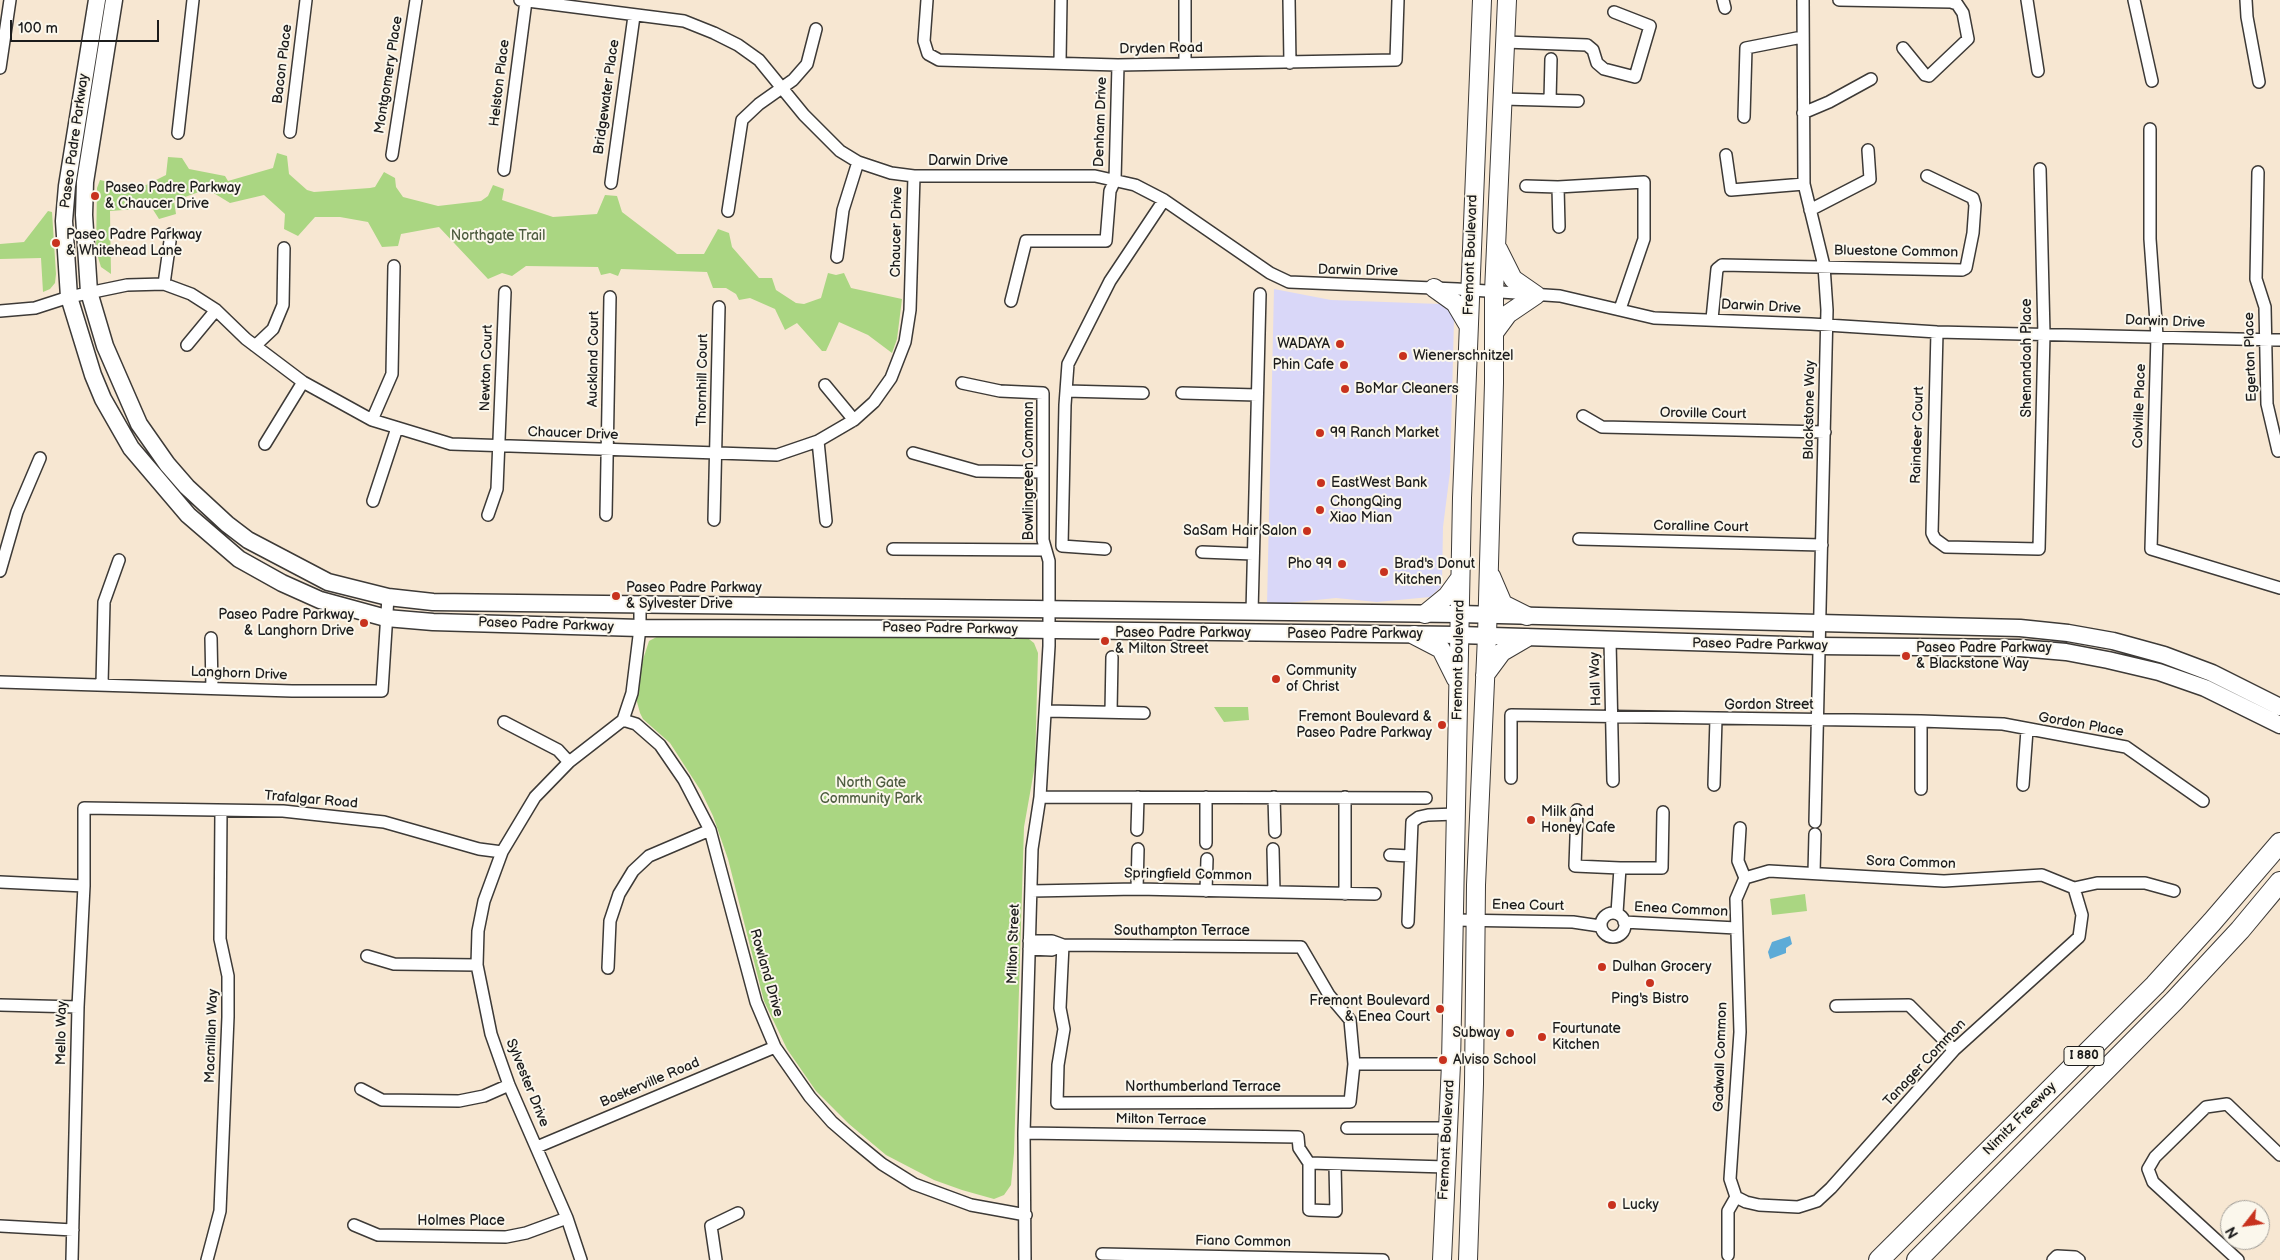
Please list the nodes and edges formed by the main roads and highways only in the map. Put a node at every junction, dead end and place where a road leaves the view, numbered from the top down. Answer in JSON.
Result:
{"nodes":[{"id":1,"x":97,"y":0,"type":"edge"},
{"id":2,"x":114,"y":0,"type":"edge"},
{"id":3,"x":1482,"y":0,"type":"edge"},
{"id":4,"x":1506,"y":0,"type":"edge"},
{"id":5,"x":1496,"y":245,"type":"junction"},
{"id":6,"x":1434,"y":288,"type":"road end"},
{"id":7,"x":1468,"y":326,"type":"junction"},
{"id":8,"x":1494,"y":333,"type":"junction"},
{"id":9,"x":1488,"y":570,"type":"junction"},
{"id":10,"x":1460,"y":578,"type":"junction"},
{"id":11,"x":1281,"y":612,"type":"junction"},
{"id":12,"x":1425,"y":614,"type":"junction"},
{"id":13,"x":1459,"y":614,"type":"junction"},
{"id":14,"x":1487,"y":615,"type":"junction"},
{"id":15,"x":1527,"y":616,"type":"junction"},
{"id":16,"x":1206,"y":633,"type":"junction"},
{"id":17,"x":1414,"y":635,"type":"junction"},
{"id":18,"x":1459,"y":635,"type":"junction"},
{"id":19,"x":1487,"y":636,"type":"junction"},
{"id":20,"x":1526,"y":638,"type":"junction"},
{"id":21,"x":1485,"y":676,"type":"junction"},
{"id":22,"x":1458,"y":683,"type":"junction"},
{"id":23,"x":2280,"y":707,"type":"edge"},
{"id":24,"x":2280,"y":725,"type":"edge"},
{"id":25,"x":2280,"y":843,"type":"edge"},
{"id":26,"x":2280,"y":882,"type":"edge"},
{"id":27,"x":2280,"y":898,"type":"edge"},
{"id":28,"x":1451,"y":1064,"type":"junction"},
{"id":29,"x":1471,"y":1189,"type":"junction"},
{"id":30,"x":1442,"y":1260,"type":"edge"},
{"id":31,"x":1468,"y":1260,"type":"edge"},
{"id":32,"x":1878,"y":1260,"type":"edge"},
{"id":33,"x":1917,"y":1260,"type":"edge"},
{"id":34,"x":1933,"y":1260,"type":"edge"}],
"edges":[{"from":1,"to":16,"type":"main road","name":"Paseo Padre Parkway"},
{"from":2,"to":11,"type":"main road","name":"Paseo Padre Parkway"},
{"from":3,"to":7,"type":"main road","name":"Fremont Boulevard"},
{"from":4,"to":5,"type":"main road","name":"Fremont Boulevard"},
{"from":5,"to":8,"type":"main road","name":"Fremont Boulevard"},
{"from":5,"to":8,"type":"main road"},
{"from":6,"to":7,"type":"main road"},
{"from":7,"to":10,"type":"main road","name":"Fremont Boulevard"},
{"from":8,"to":9,"type":"main road","name":"Fremont Boulevard"},
{"from":9,"to":14,"type":"main road","name":"Fremont Boulevard"},
{"from":9,"to":15,"type":"main road"},
{"from":10,"to":12,"type":"main road"},
{"from":10,"to":13,"type":"main road","name":"Fremont Boulevard"},
{"from":11,"to":12,"type":"main road","name":"Paseo Padre Parkway"},
{"from":11,"to":16,"type":"main road"},
{"from":12,"to":13,"type":"main road","name":"Paseo Padre Parkway"},
{"from":13,"to":14,"type":"main road","name":"Paseo Padre Parkway"},
{"from":13,"to":18,"type":"main road","name":"Fremont Boulevard"},
{"from":14,"to":15,"type":"main road","name":"Paseo Padre Parkway"},
{"from":14,"to":19,"type":"main road","name":"Fremont Boulevard"},
{"from":15,"to":23,"type":"main road","name":"Paseo Padre Parkway"},
{"from":16,"to":17,"type":"main road","name":"Paseo Padre Parkway"},
{"from":17,"to":18,"type":"main road","name":"Paseo Padre Parkway"},
{"from":17,"to":22,"type":"main road"},
{"from":18,"to":19,"type":"main road","name":"Paseo Padre Parkway"},
{"from":18,"to":22,"type":"main road","name":"Fremont Boulevard"},
{"from":19,"to":20,"type":"main road","name":"Paseo Padre Parkway"},
{"from":19,"to":21,"type":"main road","name":"Fremont Boulevard"},
{"from":20,"to":21,"type":"main road"},
{"from":20,"to":24,"type":"main road","name":"Paseo Padre Parkway"},
{"from":21,"to":29,"type":"main road","name":"Fremont Boulevard"},
{"from":22,"to":28,"type":"main road","name":"Fremont Boulevard"},
{"from":25,"to":32,"type":"highway","name":"Nimitz Freeway","number":"I 880"},
{"from":26,"to":33,"type":"highway","number":"I 880"},
{"from":27,"to":34,"type":"highway","number":"I 880"},
{"from":28,"to":29,"type":"main road"},
{"from":28,"to":30,"type":"main road","name":"Fremont Boulevard"},
{"from":29,"to":31,"type":"main road","name":"Fremont Boulevard"}]}
